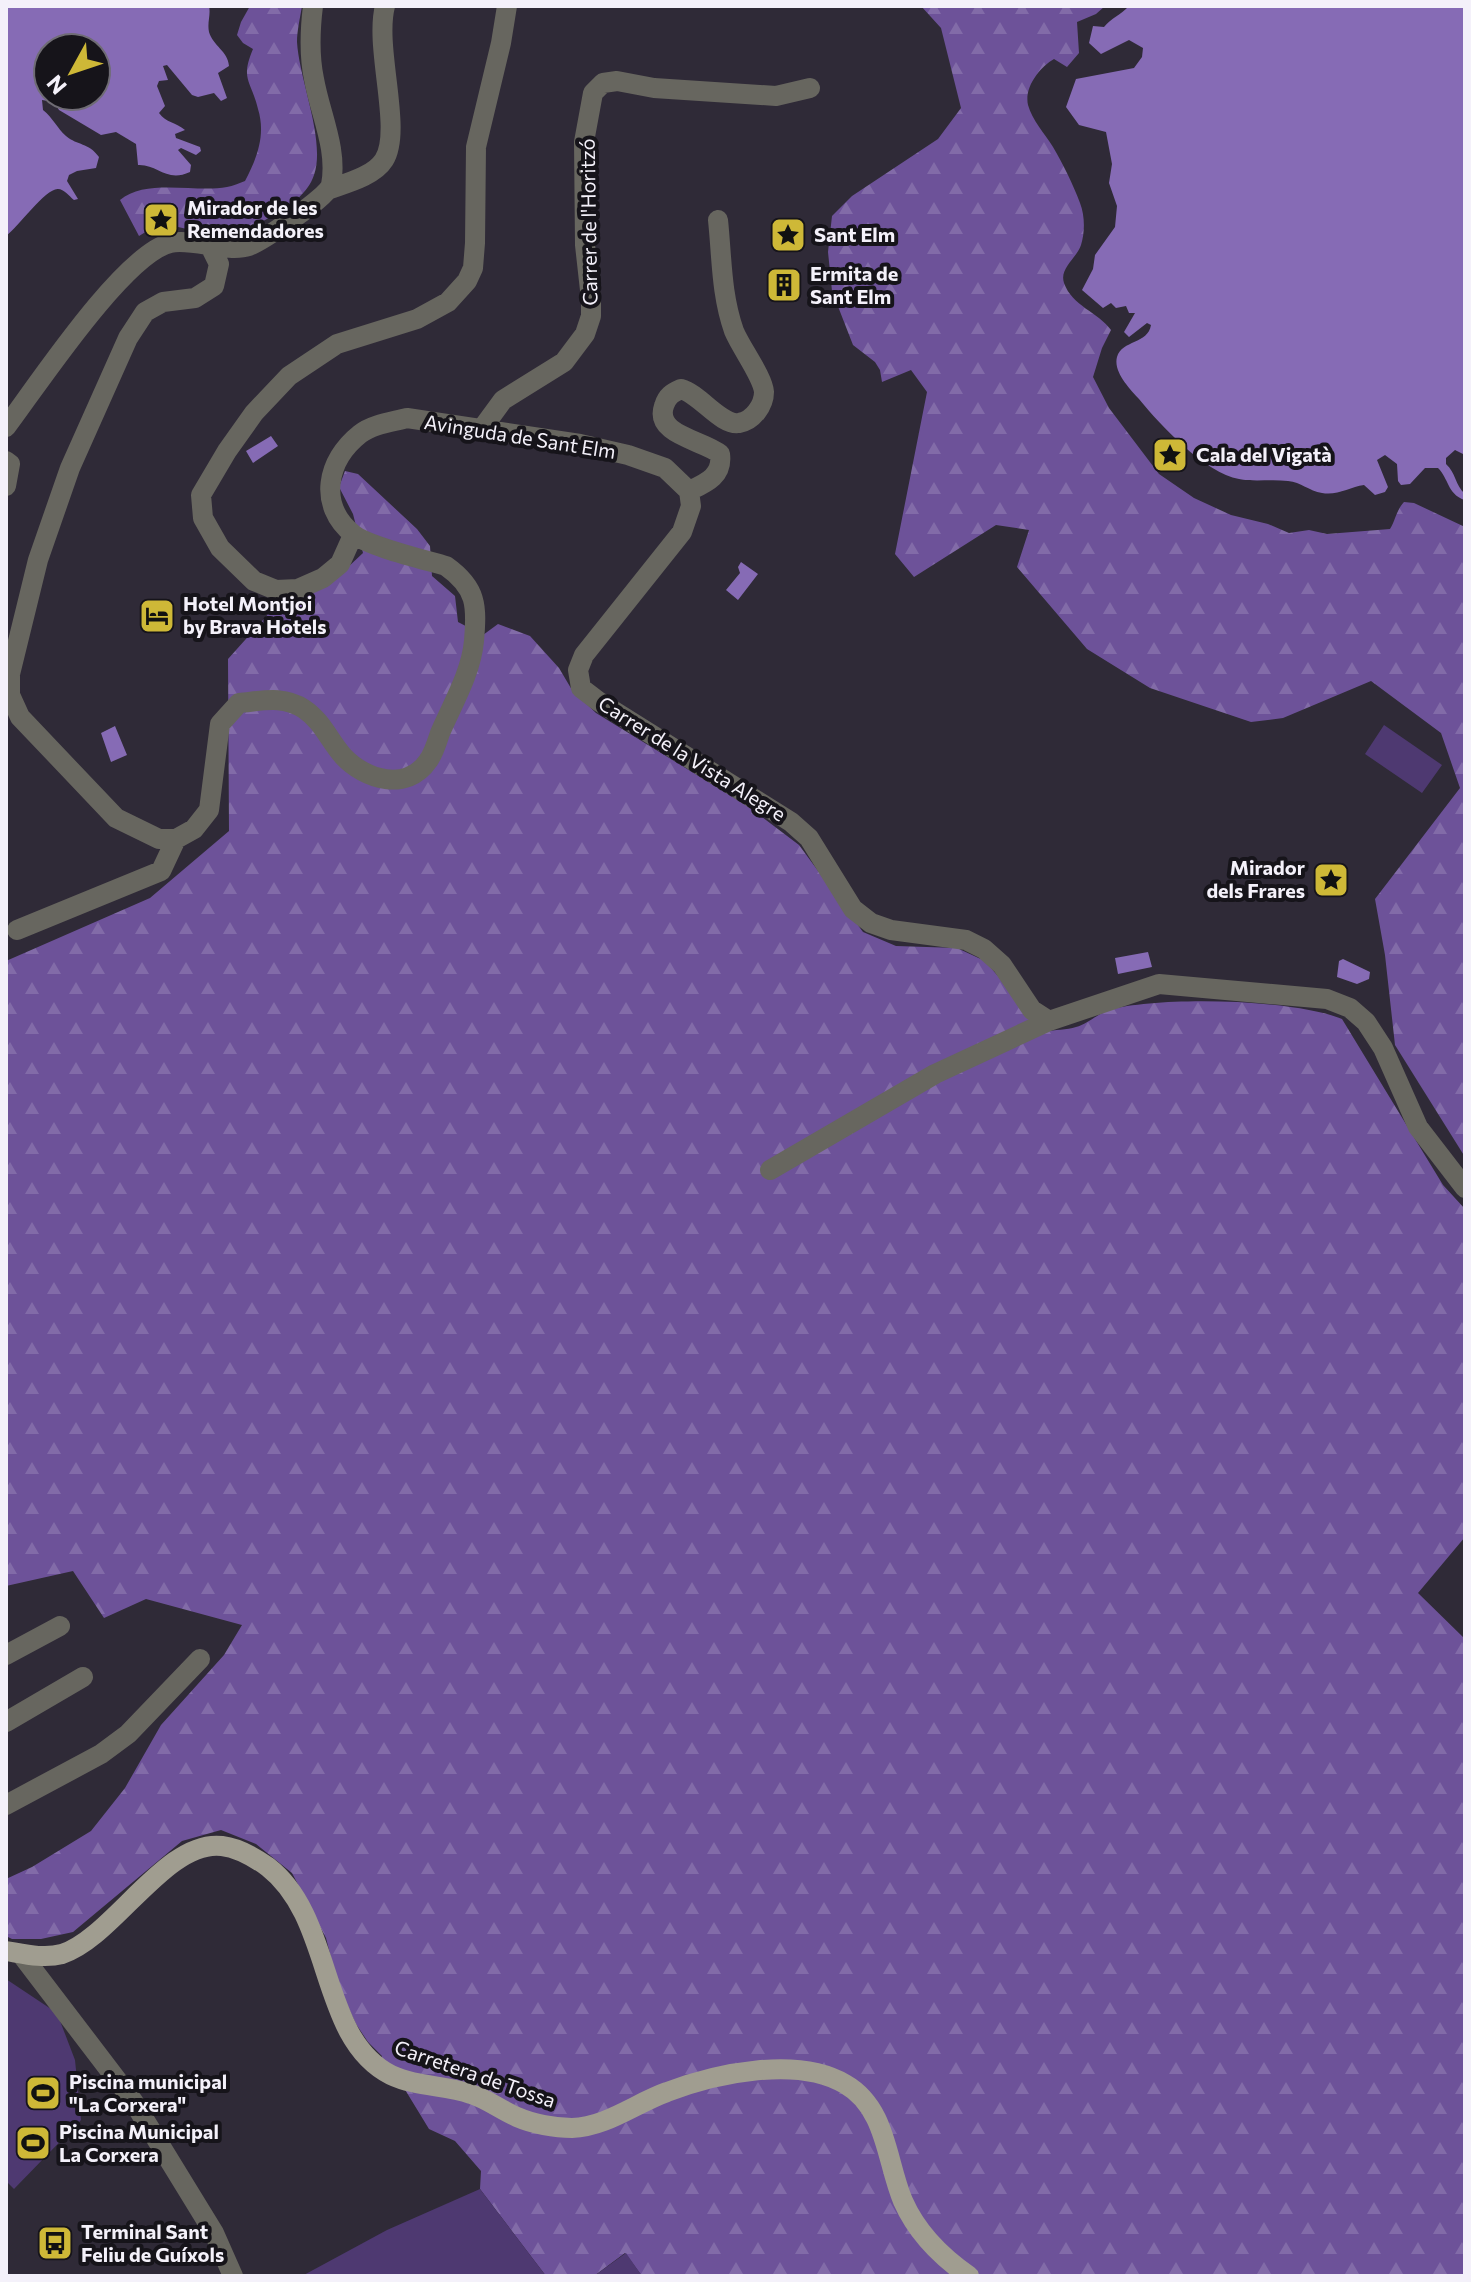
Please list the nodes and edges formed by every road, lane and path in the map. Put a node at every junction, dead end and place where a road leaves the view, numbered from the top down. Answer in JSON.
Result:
{"nodes":[{"id":1,"x":313,"y":6,"type":"edge"},
{"id":2,"x":385,"y":6,"type":"edge"},
{"id":3,"x":507,"y":6,"type":"edge"},
{"id":4,"x":810,"y":88,"type":"dead end"},
{"id":5,"x":330,"y":189,"type":"junction"},
{"id":6,"x":718,"y":220,"type":"dead end"},
{"id":7,"x":210,"y":246,"type":"junction"},
{"id":8,"x":6,"y":427,"type":"edge"},
{"id":9,"x":481,"y":430,"type":"junction"},
{"id":10,"x":6,"y":461,"type":"edge"},
{"id":11,"x":6,"y":486,"type":"edge"},
{"id":12,"x":689,"y":491,"type":"junction"},
{"id":13,"x":353,"y":535,"type":"junction"},
{"id":14,"x":176,"y":839,"type":"junction"},
{"id":15,"x":17,"y":930,"type":"dead end"},
{"id":16,"x":1049,"y":1021,"type":"junction"},
{"id":17,"x":770,"y":1170,"type":"dead end"},
{"id":18,"x":1465,"y":1188,"type":"edge"},
{"id":19,"x":60,"y":1626,"type":"dead end"},
{"id":20,"x":6,"y":1655,"type":"edge"},
{"id":21,"x":200,"y":1659,"type":"dead end"},
{"id":22,"x":83,"y":1677,"type":"dead end"},
{"id":23,"x":6,"y":1722,"type":"edge"},
{"id":24,"x":6,"y":1805,"type":"edge"},
{"id":25,"x":14,"y":1952,"type":"edge"},
{"id":26,"x":233,"y":2276,"type":"edge"},
{"id":27,"x":969,"y":2276,"type":"edge"}],
"edges":[{"from":1,"to":5,"type":"street"},
{"from":2,"to":5,"type":"street"},
{"from":3,"to":13,"type":"street"},
{"from":4,"to":9,"type":"street","name":"Carrer de l'Horitzó"},
{"from":5,"to":7,"type":"street"},
{"from":6,"to":12,"type":"street"},
{"from":7,"to":8,"type":"street"},
{"from":7,"to":14,"type":"street"},
{"from":9,"to":12,"type":"street","name":"Avinguda de Sant Elm"},
{"from":9,"to":13,"type":"street","name":"Avinguda de Sant Elm"},
{"from":10,"to":11,"type":"street"},
{"from":12,"to":16,"type":"street","name":"Carrer de la Vista Alegre"},
{"from":13,"to":14,"type":"street"},
{"from":14,"to":15,"type":"street"},
{"from":16,"to":17,"type":"street"},
{"from":16,"to":18,"type":"street"},
{"from":19,"to":20,"type":"street"},
{"from":21,"to":24,"type":"street"},
{"from":22,"to":23,"type":"street"},
{"from":25,"to":26,"type":"street"},
{"from":25,"to":27,"type":"main road","name":"Carretera de Tossa"}]}
